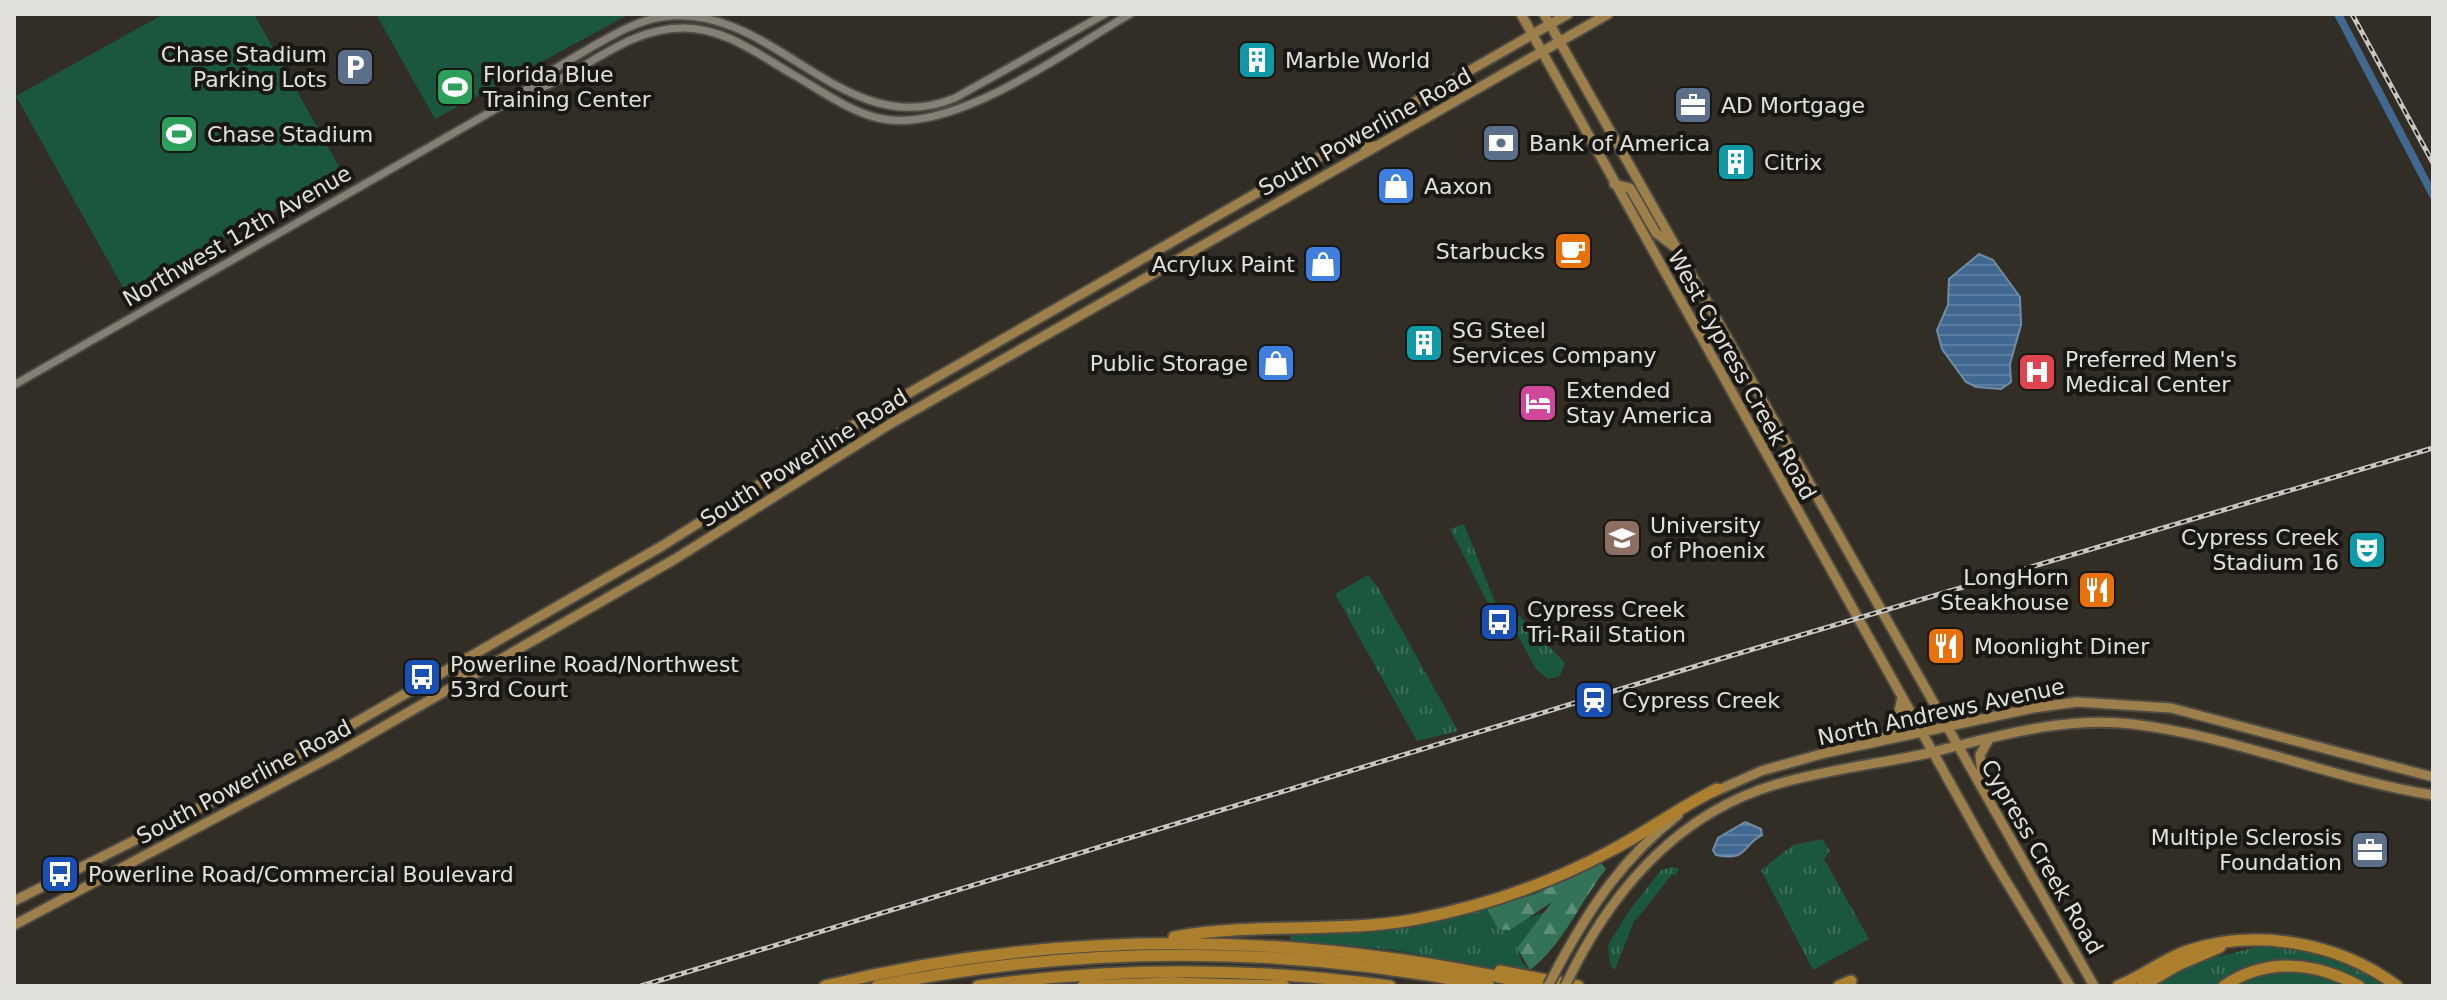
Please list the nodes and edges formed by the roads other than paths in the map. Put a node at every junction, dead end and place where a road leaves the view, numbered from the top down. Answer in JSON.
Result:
{"nodes":[{"id":1,"x":1105,"y":14,"type":"edge"},
{"id":2,"x":1130,"y":14,"type":"edge"},
{"id":3,"x":1521,"y":14,"type":"edge"},
{"id":4,"x":1544,"y":14,"type":"edge"},
{"id":5,"x":1568,"y":14,"type":"edge"},
{"id":6,"x":1608,"y":14,"type":"edge"},
{"id":7,"x":1550,"y":24,"type":"junction"},
{"id":8,"x":1532,"y":34,"type":"junction"},
{"id":9,"x":1561,"y":42,"type":"junction"},
{"id":10,"x":1542,"y":53,"type":"junction"},
{"id":11,"x":788,"y":57,"type":"junction"},
{"id":12,"x":781,"y":67,"type":"junction"},
{"id":13,"x":1004,"y":72,"type":"junction"},
{"id":14,"x":1010,"y":83,"type":"junction"},
{"id":15,"x":520,"y":95,"type":"junction"},
{"id":16,"x":1378,"y":124,"type":"junction"},
{"id":17,"x":1364,"y":154,"type":"junction"},
{"id":18,"x":1614,"y":184,"type":"junction"},
{"id":19,"x":1272,"y":185,"type":"junction"},
{"id":20,"x":1240,"y":203,"type":"junction"},
{"id":21,"x":1264,"y":210,"type":"junction"},
{"id":22,"x":1679,"y":250,"type":"junction"},
{"id":23,"x":1011,"y":334,"type":"junction"},
{"id":24,"x":1009,"y":356,"type":"junction"},
{"id":25,"x":923,"y":384,"type":"junction"},
{"id":26,"x":14,"y":385,"type":"edge"},
{"id":27,"x":903,"y":396,"type":"junction"},
{"id":28,"x":908,"y":414,"type":"junction"},
{"id":29,"x":890,"y":424,"type":"junction"},
{"id":30,"x":648,"y":554,"type":"junction"},
{"id":31,"x":640,"y":579,"type":"junction"},
{"id":32,"x":492,"y":644,"type":"junction"},
{"id":33,"x":469,"y":657,"type":"junction"},
{"id":34,"x":476,"y":674,"type":"junction"},
{"id":35,"x":459,"y":683,"type":"junction"},
{"id":36,"x":1902,"y":697,"type":"junction"},
{"id":37,"x":1947,"y":726,"type":"junction"},
{"id":38,"x":346,"y":728,"type":"junction"},
{"id":39,"x":1922,"y":732,"type":"junction"},
{"id":40,"x":1989,"y":739,"type":"junction"},
{"id":41,"x":1877,"y":742,"type":"junction"},
{"id":42,"x":1958,"y":746,"type":"junction"},
{"id":43,"x":1933,"y":752,"type":"junction"},
{"id":44,"x":336,"y":754,"type":"junction"},
{"id":45,"x":2433,"y":777,"type":"edge"},
{"id":46,"x":1717,"y":789,"type":"junction"},
{"id":47,"x":1984,"y":792,"type":"junction"},
{"id":48,"x":227,"y":794,"type":"junction"},
{"id":49,"x":2433,"y":795,"type":"edge"},
{"id":50,"x":196,"y":810,"type":"junction"},
{"id":51,"x":217,"y":819,"type":"junction"},
{"id":52,"x":190,"y":833,"type":"junction"},
{"id":53,"x":14,"y":901,"type":"edge"},
{"id":54,"x":14,"y":925,"type":"edge"},
{"id":55,"x":1146,"y":943,"type":"junction"},
{"id":56,"x":2228,"y":944,"type":"junction"},
{"id":57,"x":1453,"y":968,"type":"junction"},
{"id":58,"x":825,"y":986,"type":"edge"},
{"id":59,"x":877,"y":986,"type":"edge"},
{"id":60,"x":978,"y":986,"type":"edge"},
{"id":61,"x":1083,"y":986,"type":"edge"},
{"id":62,"x":1284,"y":986,"type":"edge"},
{"id":63,"x":1390,"y":986,"type":"edge"},
{"id":64,"x":1489,"y":986,"type":"edge"},
{"id":65,"x":1540,"y":986,"type":"edge"},
{"id":66,"x":1548,"y":986,"type":"edge"},
{"id":67,"x":1565,"y":986,"type":"edge"},
{"id":68,"x":1578,"y":986,"type":"edge"},
{"id":69,"x":2070,"y":986,"type":"edge"},
{"id":70,"x":2094,"y":986,"type":"edge"},
{"id":71,"x":2118,"y":986,"type":"edge"},
{"id":72,"x":2142,"y":986,"type":"edge"},
{"id":73,"x":2224,"y":986,"type":"edge"},
{"id":74,"x":2359,"y":986,"type":"edge"},
{"id":75,"x":2397,"y":986,"type":"edge"}],
"edges":[{"from":1,"to":13,"type":"street","name":"Northwest 12th Avenue"},
{"from":2,"to":14,"type":"street","name":"Northwest 12th Avenue"},
{"from":3,"to":8,"type":"main road","name":"West Cypress Creek Road"},
{"from":4,"to":7,"type":"main road","name":"West Cypress Creek Road"},
{"from":5,"to":7,"type":"main road","name":"South Powerline Road"},
{"from":6,"to":9,"type":"main road","name":"South Powerline Road"},
{"from":7,"to":8,"type":"main road","name":"South Powerline Road"},
{"from":7,"to":9,"type":"main road","name":"West Cypress Creek Road"},
{"from":8,"to":10,"type":"main road","name":"West Cypress Creek Road"},
{"from":8,"to":16,"type":"main road","name":"South Powerline Road"},
{"from":9,"to":10,"type":"main road","name":"South Powerline Road"},
{"from":9,"to":22,"type":"main road","name":"West Cypress Creek Road"},
{"from":10,"to":17,"type":"main road","name":"South Powerline Road"},
{"from":10,"to":18,"type":"main road","name":"West Cypress Creek Road"},
{"from":11,"to":12,"type":"street"},
{"from":11,"to":13,"type":"street","name":"Northwest 12th Avenue"},
{"from":11,"to":15,"type":"street","name":"Northwest 12th Avenue"},
{"from":12,"to":14,"type":"street","name":"Northwest 12th Avenue"},
{"from":12,"to":15,"type":"street","name":"Northwest 12th Avenue"},
{"from":13,"to":14,"type":"street"},
{"from":15,"to":26,"type":"street","name":"Northwest 12th Avenue"},
{"from":16,"to":17,"type":"main road"},
{"from":16,"to":19,"type":"main road","name":"South Powerline Road"},
{"from":17,"to":21,"type":"main road","name":"South Powerline Road"},
{"from":18,"to":22,"type":"main road"},
{"from":18,"to":36,"type":"main road","name":"West Cypress Creek Road"},
{"from":19,"to":20,"type":"main road","name":"South Powerline Road"},
{"from":19,"to":21,"type":"main road"},
{"from":20,"to":21,"type":"main road"},
{"from":20,"to":23,"type":"main road","name":"South Powerline Road"},
{"from":21,"to":24,"type":"main road","name":"South Powerline Road"},
{"from":22,"to":37,"type":"main road","name":"West Cypress Creek Road"},
{"from":23,"to":24,"type":"main road"},
{"from":23,"to":25,"type":"main road","name":"South Powerline Road"},
{"from":24,"to":28,"type":"main road","name":"South Powerline Road"},
{"from":25,"to":27,"type":"main road","name":"South Powerline Road"},
{"from":25,"to":28,"type":"main road"},
{"from":27,"to":29,"type":"main road"},
{"from":27,"to":30,"type":"main road","name":"South Powerline Road"},
{"from":28,"to":29,"type":"main road","name":"South Powerline Road"},
{"from":29,"to":31,"type":"main road","name":"South Powerline Road"},
{"from":30,"to":31,"type":"main road"},
{"from":30,"to":32,"type":"main road","name":"South Powerline Road"},
{"from":31,"to":34,"type":"main road","name":"South Powerline Road"},
{"from":32,"to":33,"type":"main road","name":"South Powerline Road"},
{"from":32,"to":34,"type":"main road"},
{"from":33,"to":35,"type":"main road"},
{"from":33,"to":38,"type":"main road","name":"South Powerline Road"},
{"from":34,"to":35,"type":"main road","name":"South Powerline Road"},
{"from":35,"to":44,"type":"main road","name":"South Powerline Road"},
{"from":36,"to":39,"type":"main road","name":"West Cypress Creek Road"},
{"from":36,"to":41,"type":"main road"},
{"from":37,"to":39,"type":"main road","name":"North Andrews Avenue"},
{"from":37,"to":42,"type":"main road","name":"West Cypress Creek Road"},
{"from":37,"to":45,"type":"main road","name":"North Andrews Avenue"},
{"from":38,"to":44,"type":"main road"},
{"from":38,"to":48,"type":"main road","name":"South Powerline Road"},
{"from":39,"to":41,"type":"main road","name":"North Andrews Avenue"},
{"from":39,"to":43,"type":"main road","name":"West Cypress Creek Road"},
{"from":40,"to":42,"type":"main road","name":"North Andrews Avenue"},
{"from":40,"to":47,"type":"main road"},
{"from":40,"to":49,"type":"main road","name":"North Andrews Avenue"},
{"from":41,"to":46,"type":"main road","name":"North Andrews Avenue"},
{"from":42,"to":43,"type":"main road","name":"North Andrews Avenue"},
{"from":42,"to":47,"type":"main road","name":"Cypress Creek Road"},
{"from":43,"to":67,"type":"main road","name":"North Andrews Avenue","bridge":true},
{"from":43,"to":69,"type":"main road","name":"Cypress Creek Road"},
{"from":44,"to":51,"type":"main road","name":"South Powerline Road"},
{"from":46,"to":55,"type":"highway"},
{"from":46,"to":66,"type":"main road","name":"North Andrews Avenue","bridge":true},
{"from":47,"to":70,"type":"main road","name":"Cypress Creek Road"},
{"from":48,"to":50,"type":"main road","name":"South Powerline Road"},
{"from":48,"to":51,"type":"main road"},
{"from":50,"to":52,"type":"main road"},
{"from":50,"to":53,"type":"main road","name":"South Powerline Road"},
{"from":51,"to":52,"type":"main road","name":"South Powerline Road"},
{"from":52,"to":54,"type":"main road","name":"South Powerline Road"},
{"from":55,"to":57,"type":"highway"},
{"from":55,"to":58,"type":"highway"},
{"from":56,"to":71,"type":"highway"},
{"from":56,"to":72,"type":"highway"},
{"from":56,"to":75,"type":"highway"},
{"from":57,"to":65,"type":"highway"},
{"from":57,"to":68,"type":"highway"},
{"from":59,"to":64,"type":"highway"},
{"from":60,"to":63,"type":"highway"},
{"from":61,"to":62,"type":"highway"},
{"from":73,"to":74,"type":"highway"}]}
